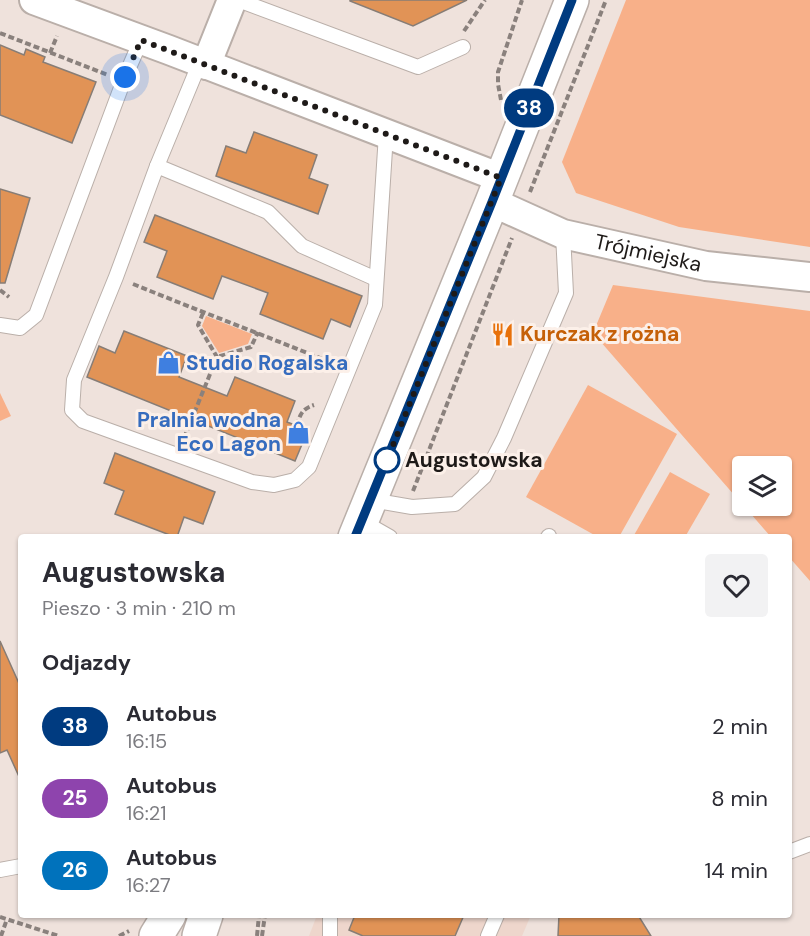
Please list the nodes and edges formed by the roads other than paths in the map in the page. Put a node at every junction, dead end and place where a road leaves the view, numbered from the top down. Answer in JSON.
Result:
{"nodes":[{"id":1,"x":34,"y":0,"type":"edge"},
{"id":2,"x":232,"y":0,"type":"edge"},
{"id":3,"x":237,"y":0,"type":"edge"},
{"id":4,"x":572,"y":0,"type":"edge"},
{"id":5,"x":141,"y":40,"type":"junction"},
{"id":6,"x":459,"y":49,"type":"road end"},
{"id":7,"x":203,"y":63,"type":"junction"},
{"id":8,"x":386,"y":134,"type":"junction"},
{"id":9,"x":157,"y":166,"type":"junction"},
{"id":10,"x":505,"y":198,"type":"junction"},
{"id":11,"x":563,"y":234,"type":"junction"},
{"id":12,"x":810,"y":278,"type":"edge"},
{"id":13,"x":376,"y":279,"type":"junction"},
{"id":14,"x":0,"y":325,"type":"edge"},
{"id":15,"x":363,"y":519,"type":"edge"},
{"id":16,"x":386,"y":534,"type":"edge"},
{"id":17,"x":810,"y":844,"type":"edge"},
{"id":18,"x":792,"y":851,"type":"edge"},
{"id":19,"x":18,"y":867,"type":"edge"},
{"id":20,"x":0,"y":870,"type":"edge"},
{"id":21,"x":167,"y":918,"type":"edge"},
{"id":22,"x":187,"y":918,"type":"edge"},
{"id":23,"x":205,"y":918,"type":"edge"},
{"id":24,"x":330,"y":918,"type":"edge"},
{"id":25,"x":496,"y":918,"type":"edge"},
{"id":26,"x":156,"y":936,"type":"edge"},
{"id":27,"x":178,"y":936,"type":"edge"},
{"id":28,"x":199,"y":936,"type":"edge"},
{"id":29,"x":330,"y":936,"type":"edge"},
{"id":30,"x":488,"y":936,"type":"edge"}],
"edges":[{"from":1,"to":5,"type":"street"},
{"from":2,"to":7,"type":"street"},
{"from":3,"to":6,"type":"lane"},
{"from":4,"to":10,"type":"street"},
{"from":5,"to":7,"type":"street"},
{"from":5,"to":14,"type":"lane"},
{"from":7,"to":8,"type":"street"},
{"from":7,"to":9,"type":"lane"},
{"from":8,"to":10,"type":"street"},
{"from":8,"to":13,"type":"lane"},
{"from":9,"to":13,"type":"lane"},
{"from":9,"to":13,"type":"lane"},
{"from":10,"to":11,"type":"street","name":"Trójmiejska"},
{"from":10,"to":15,"type":"street"},
{"from":11,"to":12,"type":"street","name":"Trójmiejska"},
{"from":11,"to":15,"type":"lane"},
{"from":15,"to":16,"type":"lane"},
{"from":17,"to":18,"type":"lane"},
{"from":19,"to":20,"type":"lane"},
{"from":21,"to":26,"type":"street"},
{"from":22,"to":27,"type":"street"},
{"from":23,"to":28,"type":"street"},
{"from":24,"to":29,"type":"lane"},
{"from":25,"to":30,"type":"lane"}]}
